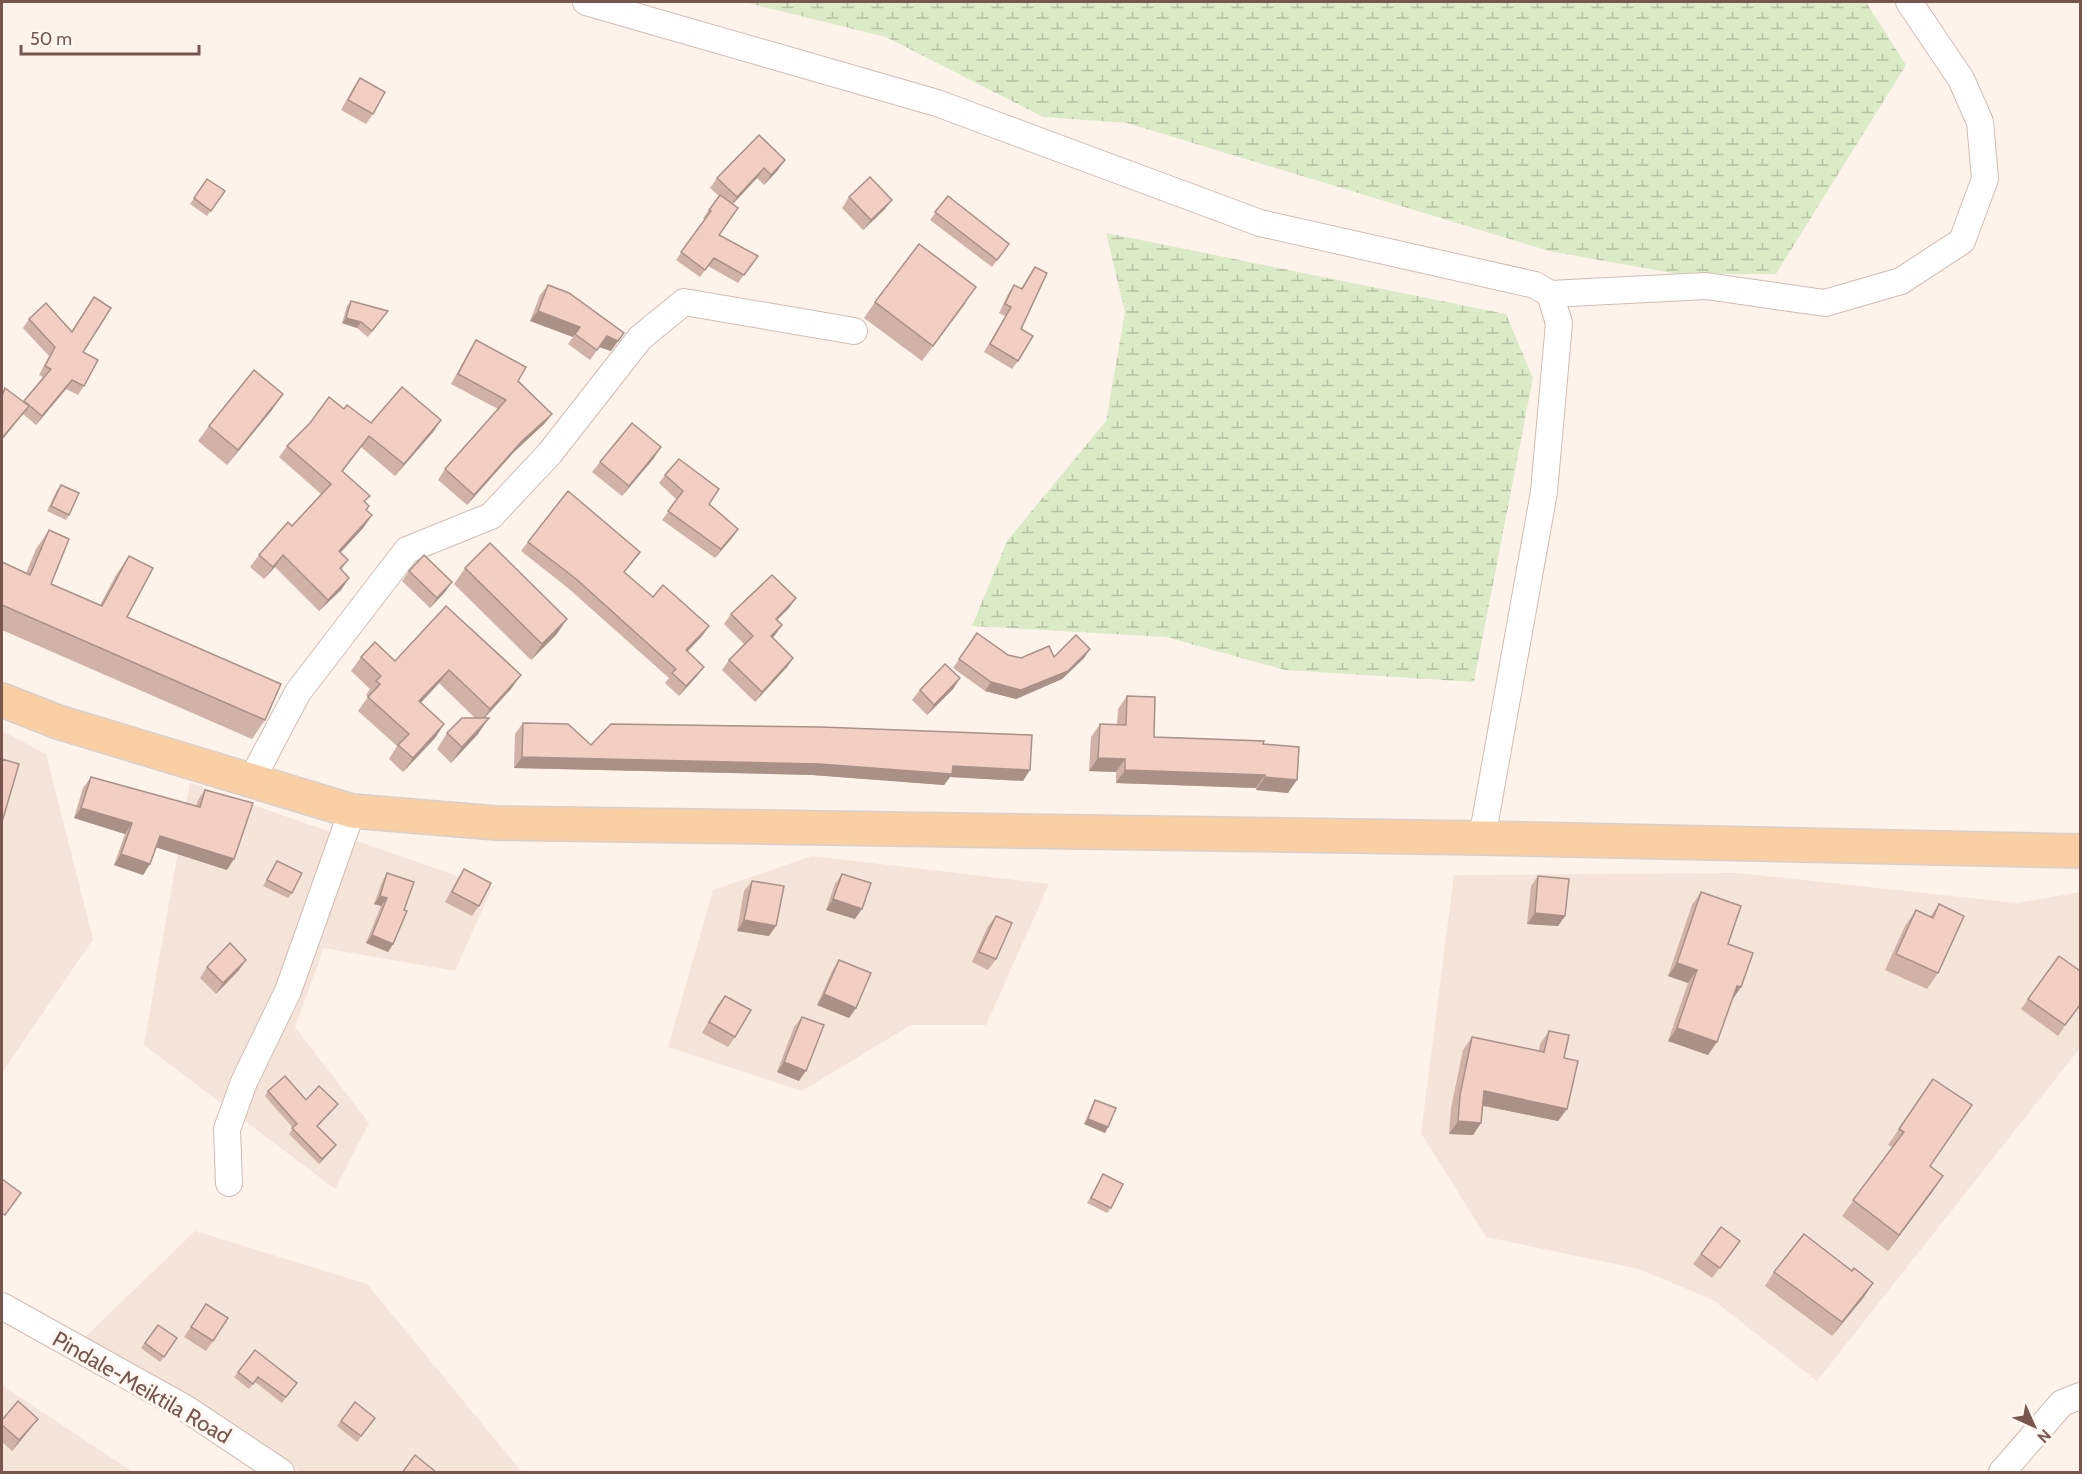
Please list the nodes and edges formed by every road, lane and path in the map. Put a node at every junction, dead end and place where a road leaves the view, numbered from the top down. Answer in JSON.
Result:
{"nodes":[{"id":1,"x":586,"y":2,"type":"edge"},
{"id":2,"x":1909,"y":2,"type":"edge"},
{"id":3,"x":1550,"y":294,"type":"junction"},
{"id":4,"x":854,"y":331,"type":"dead end"},
{"id":5,"x":2,"y":700,"type":"edge"},
{"id":6,"x":251,"y":781,"type":"junction"},
{"id":7,"x":352,"y":812,"type":"junction"},
{"id":8,"x":1482,"y":838,"type":"junction"},
{"id":9,"x":2080,"y":851,"type":"edge"},
{"id":10,"x":229,"y":1183,"type":"dead end"},
{"id":11,"x":2,"y":1306,"type":"edge"},
{"id":12,"x":2080,"y":1396,"type":"edge"},
{"id":13,"x":281,"y":1473,"type":"edge"},
{"id":14,"x":2002,"y":1473,"type":"edge"}],
"edges":[{"from":1,"to":3,"type":"street"},
{"from":2,"to":3,"type":"street"},
{"from":3,"to":8,"type":"street"},
{"from":4,"to":6,"type":"street"},
{"from":5,"to":6,"type":"main road"},
{"from":6,"to":7,"type":"main road"},
{"from":7,"to":8,"type":"main road"},
{"from":7,"to":10,"type":"street"},
{"from":8,"to":9,"type":"main road"},
{"from":11,"to":13,"type":"street","name":"Pindale-Meiktila Road"},
{"from":12,"to":14,"type":"street"}]}
